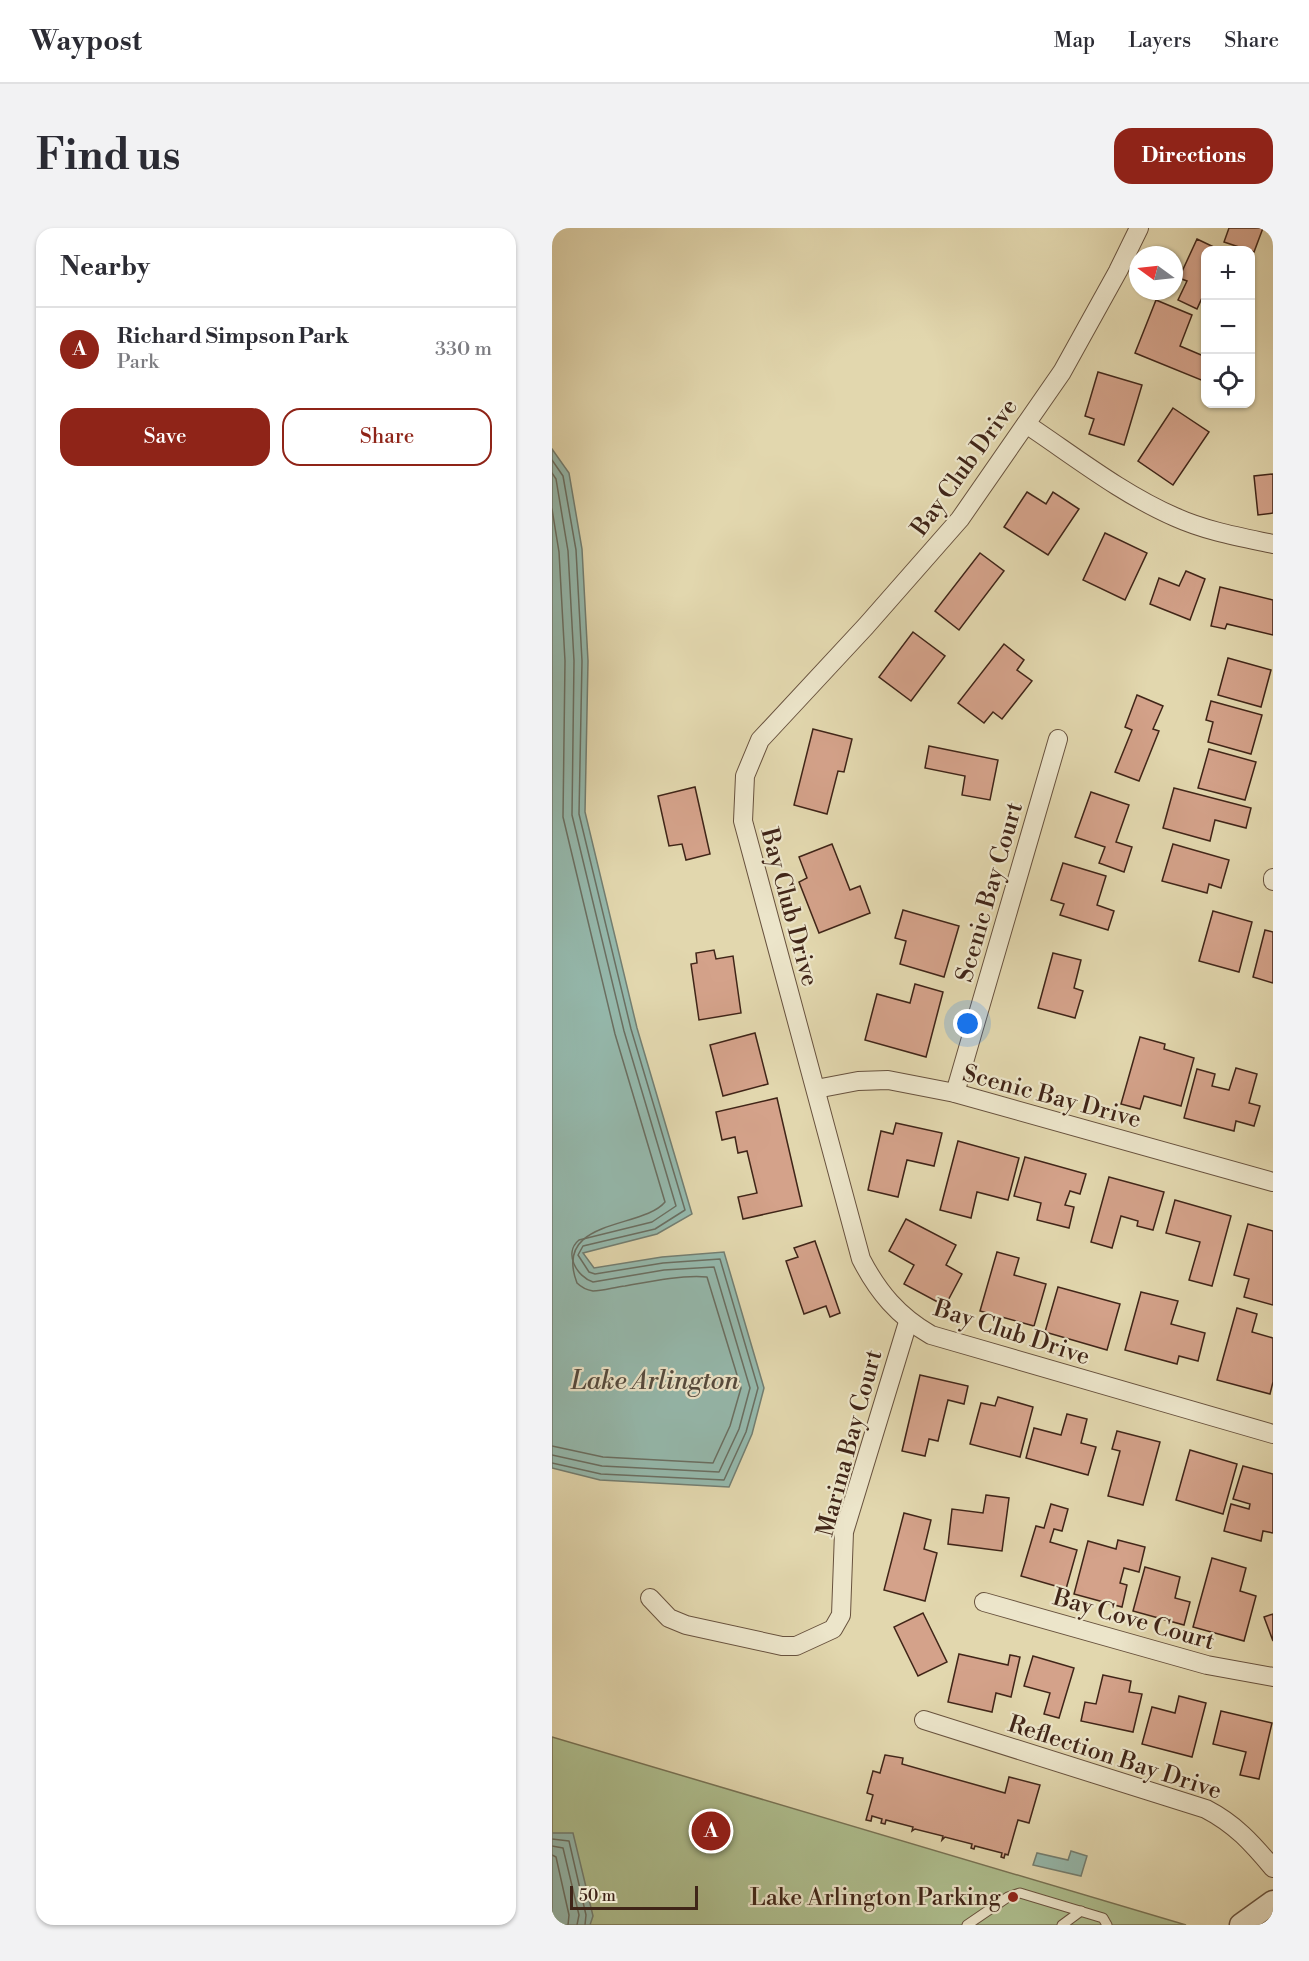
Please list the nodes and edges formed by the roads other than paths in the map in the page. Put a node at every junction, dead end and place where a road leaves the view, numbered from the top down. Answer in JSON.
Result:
{"nodes":[{"id":1,"x":1139,"y":228,"type":"edge"},
{"id":2,"x":1026,"y":424,"type":"junction"},
{"id":3,"x":1273,"y":544,"type":"edge"},
{"id":4,"x":1058,"y":739,"type":"dead end"},
{"id":5,"x":816,"y":1089,"type":"junction"},
{"id":6,"x":956,"y":1093,"type":"junction"},
{"id":7,"x":1273,"y":1182,"type":"edge"},
{"id":8,"x":908,"y":1322,"type":"junction"},
{"id":9,"x":1273,"y":1434,"type":"edge"},
{"id":10,"x":650,"y":1598,"type":"dead end"},
{"id":11,"x":984,"y":1602,"type":"dead end"},
{"id":12,"x":1273,"y":1677,"type":"edge"},
{"id":13,"x":924,"y":1720,"type":"dead end"},
{"id":14,"x":1273,"y":1868,"type":"edge"},
{"id":15,"x":1273,"y":1902,"type":"edge"},
{"id":16,"x":1081,"y":1911,"type":"junction"},
{"id":17,"x":968,"y":1925,"type":"edge"},
{"id":18,"x":1062,"y":1925,"type":"edge"},
{"id":19,"x":1107,"y":1925,"type":"edge"},
{"id":20,"x":1241,"y":1925,"type":"edge"}],
"edges":[{"from":1,"to":2,"type":"street","name":"Bay Club Drive"},
{"from":2,"to":3,"type":"street"},
{"from":2,"to":5,"type":"street","name":"Bay Club Drive"},
{"from":4,"to":6,"type":"street","name":"Scenic Bay Court"},
{"from":5,"to":6,"type":"street","name":"Scenic Bay Drive"},
{"from":5,"to":8,"type":"street","name":"Bay Club Drive"},
{"from":6,"to":7,"type":"street","name":"Scenic Bay Drive"},
{"from":8,"to":9,"type":"street","name":"Bay Club Drive"},
{"from":8,"to":10,"type":"street","name":"Marina Bay Court"},
{"from":11,"to":12,"type":"street","name":"Bay Cove Court"},
{"from":13,"to":14,"type":"street","name":"Reflection Bay Drive"},
{"from":15,"to":20,"type":"street"},
{"from":16,"to":17,"type":"lane"},
{"from":16,"to":18,"type":"lane"},
{"from":16,"to":19,"type":"lane"}]}
